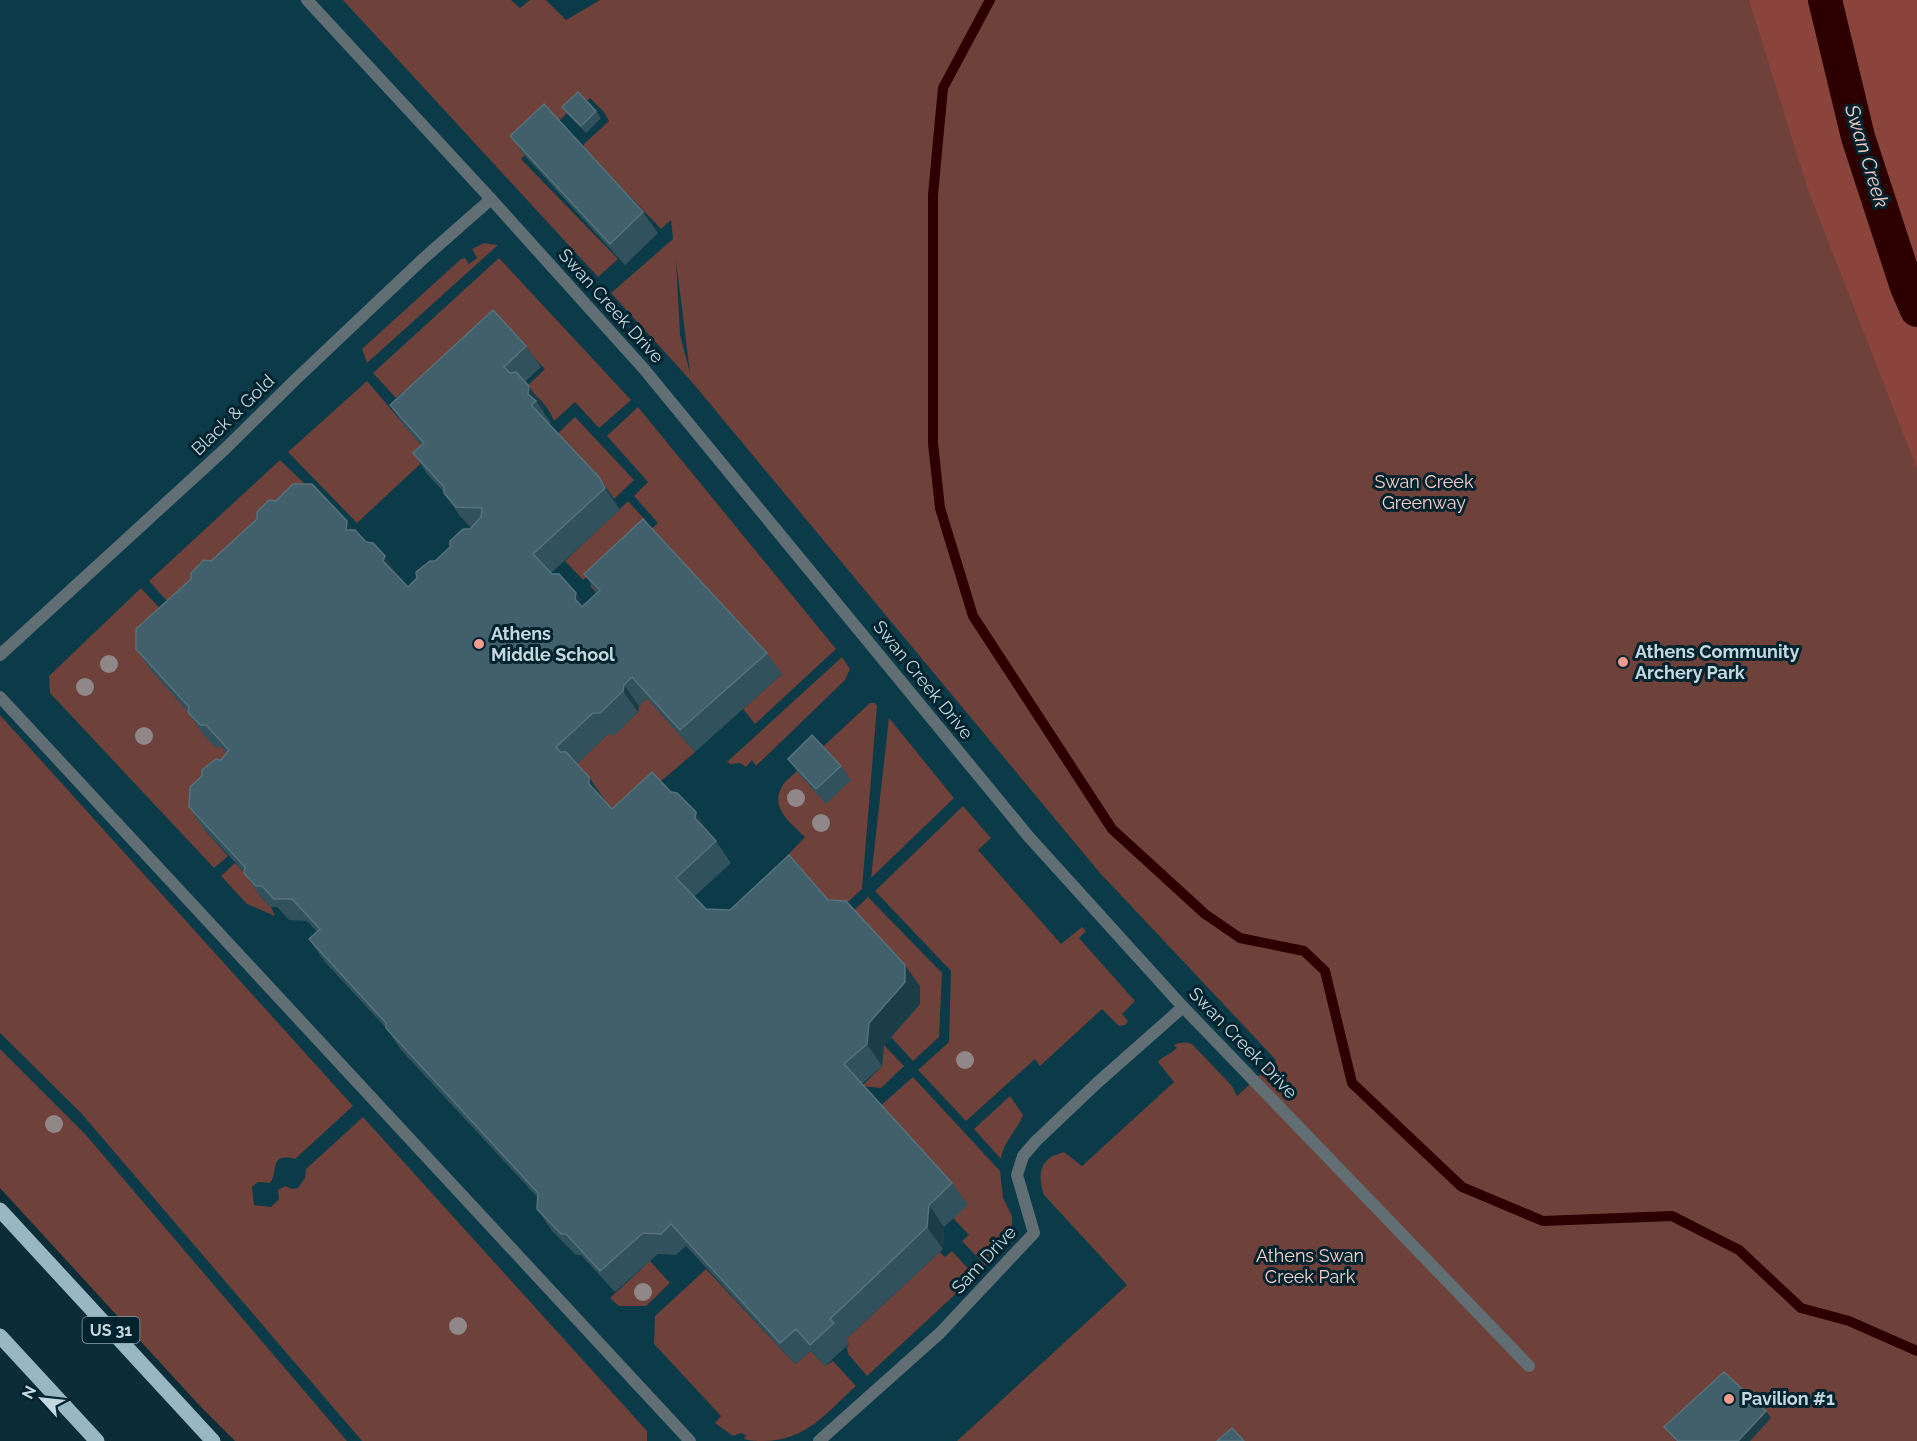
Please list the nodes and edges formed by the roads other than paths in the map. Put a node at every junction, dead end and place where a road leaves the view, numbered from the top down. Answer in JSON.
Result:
{"nodes":[{"id":1,"x":306,"y":0,"type":"edge"},
{"id":2,"x":491,"y":199,"type":"junction"},
{"id":3,"x":0,"y":655,"type":"edge"},
{"id":4,"x":0,"y":697,"type":"edge"},
{"id":5,"x":1183,"y":1007,"type":"junction"},
{"id":6,"x":0,"y":1210,"type":"edge"},
{"id":7,"x":2,"y":1340,"type":"edge"},
{"id":8,"x":1529,"y":1366,"type":"dead end"},
{"id":9,"x":98,"y":1441,"type":"edge"},
{"id":10,"x":213,"y":1441,"type":"edge"},
{"id":11,"x":690,"y":1441,"type":"edge"},
{"id":12,"x":819,"y":1441,"type":"edge"}],
"edges":[{"from":1,"to":2,"type":"lane","name":"Swan Creek Drive"},
{"from":2,"to":3,"type":"lane","name":"Black & Gold"},
{"from":2,"to":5,"type":"lane","name":"Swan Creek Drive"},
{"from":4,"to":11,"type":"lane"},
{"from":5,"to":8,"type":"lane","name":"Swan Creek Drive"},
{"from":5,"to":12,"type":"lane","name":"Sam Drive"},
{"from":6,"to":10,"type":"main road","number":"US 31"},
{"from":7,"to":9,"type":"main road"}]}
